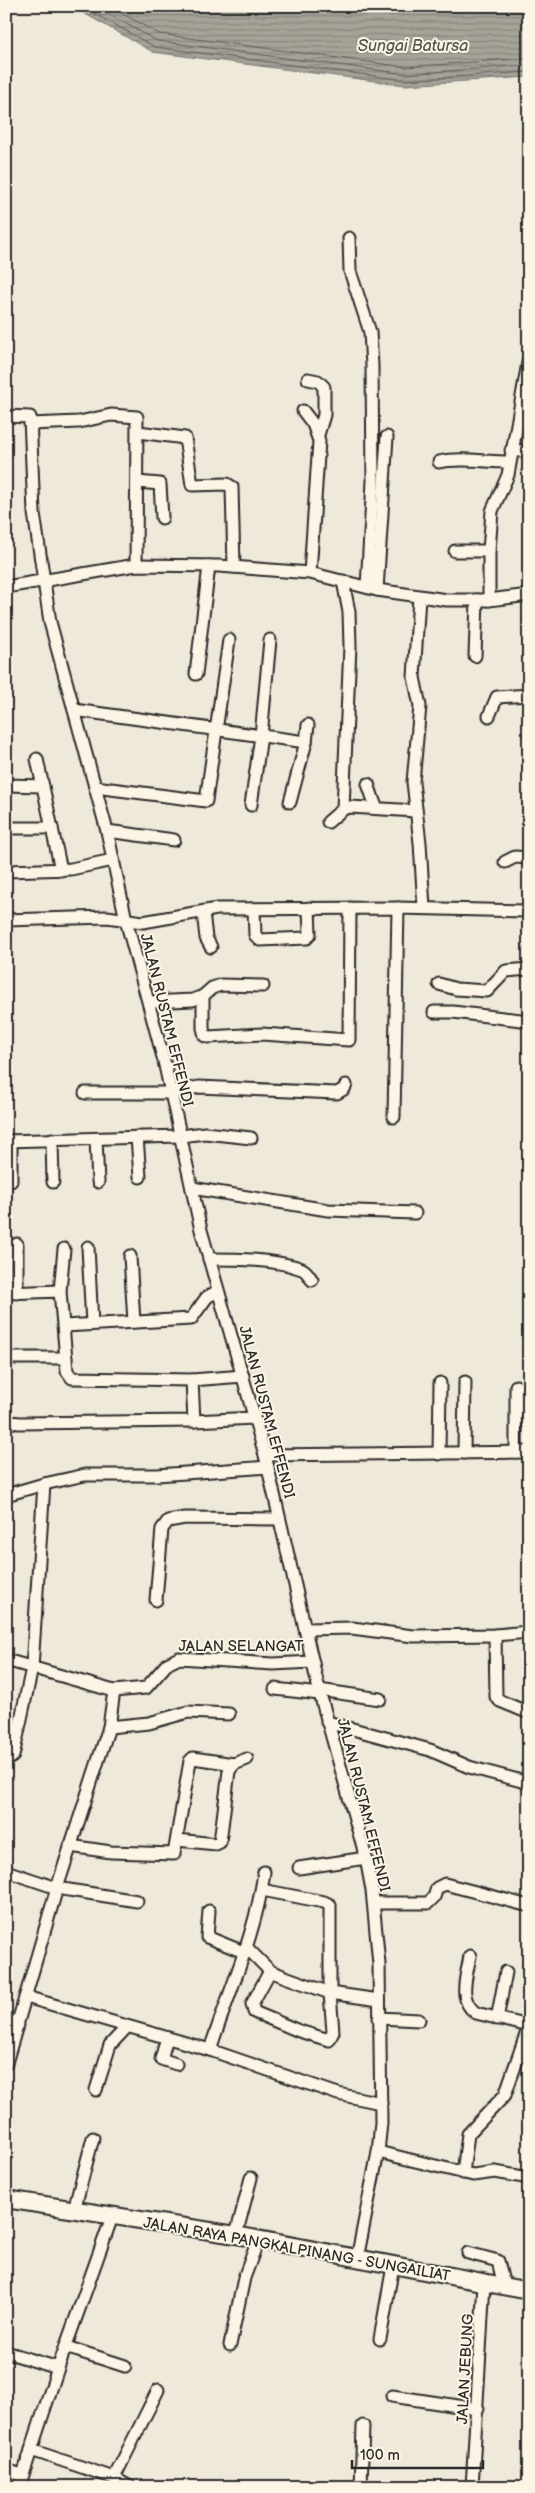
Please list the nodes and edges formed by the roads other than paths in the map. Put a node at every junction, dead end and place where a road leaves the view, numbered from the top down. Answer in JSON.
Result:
{"nodes":[{"id":1,"x":349,"y":238,"type":"dead end"},
{"id":2,"x":529,"y":357,"type":"edge"},
{"id":3,"x":308,"y":379,"type":"dead end"},
{"id":4,"x":303,"y":411,"type":"dead end"},
{"id":5,"x":6,"y":416,"type":"edge"},
{"id":6,"x":30,"y":424,"type":"junction"},
{"id":7,"x":138,"y":432,"type":"junction"},
{"id":8,"x":318,"y":435,"type":"junction"},
{"id":9,"x":387,"y":436,"type":"dead end"},
{"id":10,"x":529,"y":452,"type":"edge"},
{"id":11,"x":510,"y":456,"type":"junction"},
{"id":12,"x":439,"y":462,"type":"dead end"},
{"id":13,"x":137,"y":482,"type":"junction"},
{"id":14,"x":162,"y":518,"type":"dead end"},
{"id":15,"x":455,"y":551,"type":"dead end"},
{"id":16,"x":489,"y":552,"type":"junction"},
{"id":17,"x":136,"y":565,"type":"junction"},
{"id":18,"x":209,"y":566,"type":"junction"},
{"id":19,"x":234,"y":567,"type":"junction"},
{"id":20,"x":310,"y":573,"type":"junction"},
{"id":21,"x":43,"y":581,"type":"junction"},
{"id":22,"x":345,"y":582,"type":"junction"},
{"id":23,"x":6,"y":587,"type":"edge"},
{"id":24,"x":369,"y":588,"type":"junction"},
{"id":25,"x":529,"y":595,"type":"edge"},
{"id":26,"x":419,"y":597,"type":"junction"},
{"id":27,"x":483,"y":600,"type":"junction"},
{"id":28,"x":229,"y":640,"type":"dead end"},
{"id":29,"x":270,"y":640,"type":"dead end"},
{"id":30,"x":475,"y":656,"type":"dead end"},
{"id":31,"x":196,"y":674,"type":"dead end"},
{"id":32,"x":529,"y":695,"type":"edge"},
{"id":33,"x":74,"y":710,"type":"junction"},
{"id":34,"x":489,"y":716,"type":"dead end"},
{"id":35,"x":308,"y":725,"type":"dead end"},
{"id":36,"x":216,"y":730,"type":"junction"},
{"id":37,"x":261,"y":736,"type":"junction"},
{"id":38,"x":306,"y":742,"type":"junction"},
{"id":39,"x":37,"y":760,"type":"dead end"},
{"id":40,"x":368,"y":784,"type":"dead end"},
{"id":41,"x":6,"y":785,"type":"edge"},
{"id":42,"x":43,"y":786,"type":"junction"},
{"id":43,"x":95,"y":787,"type":"junction"},
{"id":44,"x":290,"y":802,"type":"dead end"},
{"id":45,"x":251,"y":805,"type":"dead end"},
{"id":46,"x":351,"y":807,"type":"junction"},
{"id":47,"x":376,"y":807,"type":"junction"},
{"id":48,"x":416,"y":811,"type":"junction"},
{"id":49,"x":328,"y":822,"type":"dead end"},
{"id":50,"x":6,"y":828,"type":"edge"},
{"id":51,"x":52,"y":828,"type":"junction"},
{"id":52,"x":107,"y":831,"type":"junction"},
{"id":53,"x":174,"y":840,"type":"dead end"},
{"id":54,"x":529,"y":858,"type":"edge"},
{"id":55,"x":113,"y":860,"type":"junction"},
{"id":56,"x":505,"y":862,"type":"dead end"},
{"id":57,"x":60,"y":870,"type":"junction"},
{"id":58,"x":6,"y":871,"type":"edge"},
{"id":59,"x":309,"y":908,"type":"junction"},
{"id":60,"x":353,"y":908,"type":"junction"},
{"id":61,"x":398,"y":908,"type":"junction"},
{"id":62,"x":424,"y":908,"type":"junction"},
{"id":63,"x":254,"y":909,"type":"junction"},
{"id":64,"x":529,"y":911,"type":"edge"},
{"id":65,"x":203,"y":912,"type":"junction"},
{"id":66,"x":6,"y":920,"type":"edge"},
{"id":67,"x":126,"y":920,"type":"junction"},
{"id":68,"x":210,"y":947,"type":"dead end"},
{"id":69,"x":529,"y":969,"type":"edge"},
{"id":70,"x":439,"y":984,"type":"dead end"},
{"id":71,"x":263,"y":986,"type":"dead end"},
{"id":72,"x":203,"y":996,"type":"junction"},
{"id":73,"x":150,"y":1002,"type":"junction"},
{"id":74,"x":434,"y":1012,"type":"dead end"},
{"id":75,"x":529,"y":1021,"type":"edge"},
{"id":76,"x":346,"y":1084,"type":"dead end"},
{"id":77,"x":84,"y":1093,"type":"dead end"},
{"id":78,"x":170,"y":1093,"type":"junction"},
{"id":79,"x":394,"y":1117,"type":"dead end"},
{"id":80,"x":180,"y":1136,"type":"junction"},
{"id":81,"x":137,"y":1137,"type":"junction"},
{"id":82,"x":251,"y":1138,"type":"dead end"},
{"id":83,"x":52,"y":1139,"type":"junction"},
{"id":84,"x":96,"y":1139,"type":"junction"},
{"id":85,"x":9,"y":1141,"type":"edge"},
{"id":86,"x":140,"y":1177,"type":"dead end"},
{"id":87,"x":10,"y":1181,"type":"dead end"},
{"id":88,"x":53,"y":1182,"type":"dead end"},
{"id":89,"x":98,"y":1182,"type":"dead end"},
{"id":90,"x":192,"y":1188,"type":"junction"},
{"id":91,"x":415,"y":1213,"type":"dead end"},
{"id":92,"x":17,"y":1244,"type":"dead end"},
{"id":93,"x":88,"y":1248,"type":"dead end"},
{"id":94,"x":64,"y":1249,"type":"dead end"},
{"id":95,"x":130,"y":1256,"type":"dead end"},
{"id":96,"x":209,"y":1259,"type":"junction"},
{"id":97,"x":312,"y":1280,"type":"dead end"},
{"id":98,"x":60,"y":1291,"type":"junction"},
{"id":99,"x":218,"y":1291,"type":"junction"},
{"id":100,"x":12,"y":1293,"type":"edge"},
{"id":101,"x":134,"y":1322,"type":"junction"},
{"id":102,"x":92,"y":1324,"type":"junction"},
{"id":103,"x":64,"y":1326,"type":"junction"},
{"id":104,"x":6,"y":1358,"type":"edge"},
{"id":105,"x":66,"y":1358,"type":"junction"},
{"id":106,"x":243,"y":1376,"type":"junction"},
{"id":107,"x":192,"y":1380,"type":"junction"},
{"id":108,"x":466,"y":1382,"type":"dead end"},
{"id":109,"x":440,"y":1384,"type":"dead end"},
{"id":110,"x":516,"y":1386,"type":"dead end"},
{"id":111,"x":254,"y":1418,"type":"junction"},
{"id":112,"x":194,"y":1421,"type":"junction"},
{"id":113,"x":8,"y":1422,"type":"dead end"},
{"id":114,"x":516,"y":1452,"type":"junction"},
{"id":115,"x":529,"y":1452,"type":"edge"},
{"id":116,"x":464,"y":1453,"type":"junction"},
{"id":117,"x":439,"y":1454,"type":"junction"},
{"id":118,"x":266,"y":1461,"type":"junction"},
{"id":119,"x":44,"y":1484,"type":"junction"},
{"id":120,"x":6,"y":1495,"type":"edge"},
{"id":121,"x":279,"y":1519,"type":"junction"},
{"id":122,"x":156,"y":1600,"type":"dead end"},
{"id":123,"x":306,"y":1629,"type":"junction"},
{"id":124,"x":529,"y":1632,"type":"edge"},
{"id":125,"x":495,"y":1635,"type":"junction"},
{"id":126,"x":6,"y":1660,"type":"edge"},
{"id":127,"x":312,"y":1662,"type":"junction"},
{"id":128,"x":32,"y":1668,"type":"junction"},
{"id":129,"x":275,"y":1688,"type":"dead end"},
{"id":130,"x":114,"y":1691,"type":"junction"},
{"id":131,"x":320,"y":1692,"type":"junction"},
{"id":132,"x":380,"y":1699,"type":"dead end"},
{"id":133,"x":529,"y":1713,"type":"edge"},
{"id":134,"x":229,"y":1714,"type":"dead end"},
{"id":135,"x":327,"y":1722,"type":"junction"},
{"id":136,"x":109,"y":1727,"type":"junction"},
{"id":137,"x":248,"y":1758,"type":"dead end"},
{"id":138,"x":6,"y":1762,"type":"edge"},
{"id":139,"x":234,"y":1764,"type":"junction"},
{"id":140,"x":529,"y":1783,"type":"edge"},
{"id":141,"x":178,"y":1840,"type":"junction"},
{"id":142,"x":70,"y":1846,"type":"junction"},
{"id":143,"x":366,"y":1858,"type":"junction"},
{"id":144,"x":298,"y":1868,"type":"dead end"},
{"id":145,"x":6,"y":1871,"type":"edge"},
{"id":146,"x":264,"y":1872,"type":"dead end"},
{"id":147,"x":57,"y":1888,"type":"junction"},
{"id":148,"x":262,"y":1890,"type":"junction"},
{"id":149,"x":137,"y":1901,"type":"dead end"},
{"id":150,"x":374,"y":1903,"type":"junction"},
{"id":151,"x":529,"y":1906,"type":"edge"},
{"id":152,"x":209,"y":1911,"type":"dead end"},
{"id":153,"x":247,"y":1951,"type":"junction"},
{"id":154,"x":470,"y":1956,"type":"dead end"},
{"id":155,"x":270,"y":1971,"type":"junction"},
{"id":156,"x":506,"y":1972,"type":"dead end"},
{"id":157,"x":330,"y":1993,"type":"junction"},
{"id":158,"x":26,"y":1998,"type":"junction"},
{"id":159,"x":379,"y":2000,"type":"junction"},
{"id":160,"x":379,"y":2018,"type":"junction"},
{"id":161,"x":6,"y":2019,"type":"edge"},
{"id":162,"x":497,"y":2019,"type":"junction"},
{"id":163,"x":419,"y":2020,"type":"dead end"},
{"id":164,"x":18,"y":2025,"type":"junction"},
{"id":165,"x":127,"y":2026,"type":"junction"},
{"id":166,"x":529,"y":2026,"type":"edge"},
{"id":167,"x":167,"y":2038,"type":"junction"},
{"id":168,"x":210,"y":2050,"type":"junction"},
{"id":169,"x":6,"y":2063,"type":"edge"},
{"id":170,"x":176,"y":2064,"type":"dead end"},
{"id":171,"x":96,"y":2090,"type":"dead end"},
{"id":172,"x":381,"y":2103,"type":"junction"},
{"id":173,"x":93,"y":2138,"type":"dead end"},
{"id":174,"x":378,"y":2152,"type":"junction"},
{"id":175,"x":463,"y":2173,"type":"junction"},
{"id":176,"x":251,"y":2178,"type":"dead end"},
{"id":177,"x":529,"y":2178,"type":"edge"},
{"id":178,"x":6,"y":2199,"type":"edge"},
{"id":179,"x":74,"y":2210,"type":"junction"},
{"id":180,"x":112,"y":2217,"type":"junction"},
{"id":181,"x":236,"y":2235,"type":"junction"},
{"id":182,"x":258,"y":2240,"type":"junction"},
{"id":183,"x":468,"y":2253,"type":"dead end"},
{"id":184,"x":357,"y":2259,"type":"junction"},
{"id":185,"x":393,"y":2266,"type":"junction"},
{"id":186,"x":484,"y":2283,"type":"junction"},
{"id":187,"x":504,"y":2286,"type":"junction"},
{"id":188,"x":529,"y":2291,"type":"edge"},
{"id":189,"x":380,"y":2338,"type":"dead end"},
{"id":190,"x":230,"y":2345,"type":"dead end"},
{"id":191,"x":66,"y":2347,"type":"junction"},
{"id":192,"x":6,"y":2352,"type":"edge"},
{"id":193,"x":125,"y":2366,"type":"dead end"},
{"id":194,"x":58,"y":2368,"type":"junction"},
{"id":195,"x":158,"y":2390,"type":"dead end"},
{"id":196,"x":392,"y":2396,"type":"dead end"},
{"id":197,"x":478,"y":2409,"type":"junction"},
{"id":198,"x":363,"y":2426,"type":"dead end"},
{"id":199,"x":31,"y":2450,"type":"junction"},
{"id":200,"x":6,"y":2470,"type":"edge"},
{"id":201,"x":22,"y":2475,"type":"junction"},
{"id":202,"x":114,"y":2478,"type":"junction"},
{"id":203,"x":19,"y":2487,"type":"edge"},
{"id":204,"x":130,"y":2487,"type":"edge"},
{"id":205,"x":361,"y":2487,"type":"edge"},
{"id":206,"x":472,"y":2487,"type":"edge"}],
"edges":[{"from":1,"to":24,"type":"street"},
{"from":2,"to":11,"type":"street"},
{"from":3,"to":8,"type":"street"},
{"from":4,"to":8,"type":"street"},
{"from":5,"to":6,"type":"street"},
{"from":6,"to":7,"type":"street"},
{"from":6,"to":21,"type":"street","name":"JALAN RUSTAM EFFENDI"},
{"from":7,"to":13,"type":"street"},
{"from":7,"to":19,"type":"street"},
{"from":8,"to":20,"type":"street"},
{"from":9,"to":24,"type":"street"},
{"from":10,"to":11,"type":"street"},
{"from":11,"to":12,"type":"street"},
{"from":11,"to":16,"type":"street"},
{"from":13,"to":14,"type":"street"},
{"from":13,"to":17,"type":"street"},
{"from":15,"to":16,"type":"street"},
{"from":16,"to":27,"type":"street"},
{"from":17,"to":18,"type":"street"},
{"from":17,"to":21,"type":"street"},
{"from":18,"to":19,"type":"street"},
{"from":18,"to":31,"type":"street"},
{"from":19,"to":20,"type":"street"},
{"from":20,"to":22,"type":"street"},
{"from":21,"to":23,"type":"street"},
{"from":21,"to":33,"type":"street","name":"JALAN RUSTAM EFFENDI"},
{"from":22,"to":24,"type":"street"},
{"from":22,"to":46,"type":"street"},
{"from":24,"to":26,"type":"street"},
{"from":25,"to":27,"type":"street"},
{"from":26,"to":27,"type":"street"},
{"from":26,"to":48,"type":"street"},
{"from":27,"to":30,"type":"street"},
{"from":28,"to":36,"type":"street"},
{"from":29,"to":37,"type":"street"},
{"from":32,"to":34,"type":"street"},
{"from":33,"to":36,"type":"street"},
{"from":33,"to":43,"type":"street","name":"JALAN RUSTAM EFFENDI"},
{"from":35,"to":38,"type":"street"},
{"from":36,"to":37,"type":"street"},
{"from":36,"to":43,"type":"street"},
{"from":37,"to":38,"type":"street"},
{"from":37,"to":45,"type":"street"},
{"from":38,"to":44,"type":"street"},
{"from":39,"to":42,"type":"street"},
{"from":40,"to":47,"type":"street"},
{"from":41,"to":42,"type":"street"},
{"from":42,"to":51,"type":"street"},
{"from":43,"to":52,"type":"street","name":"JALAN RUSTAM EFFENDI"},
{"from":46,"to":47,"type":"street"},
{"from":46,"to":49,"type":"street"},
{"from":47,"to":48,"type":"street"},
{"from":48,"to":62,"type":"street"},
{"from":50,"to":51,"type":"street"},
{"from":51,"to":57,"type":"street"},
{"from":52,"to":53,"type":"street"},
{"from":52,"to":55,"type":"street","name":"JALAN RUSTAM EFFENDI"},
{"from":54,"to":56,"type":"street"},
{"from":55,"to":57,"type":"street"},
{"from":55,"to":67,"type":"street","name":"JALAN RUSTAM EFFENDI"},
{"from":57,"to":58,"type":"street"},
{"from":59,"to":60,"type":"street"},
{"from":59,"to":63,"type":"street"},
{"from":59,"to":63,"type":"street"},
{"from":60,"to":61,"type":"street"},
{"from":60,"to":72,"type":"street"},
{"from":61,"to":62,"type":"street"},
{"from":61,"to":79,"type":"street"},
{"from":62,"to":64,"type":"street"},
{"from":63,"to":65,"type":"street"},
{"from":65,"to":67,"type":"street"},
{"from":65,"to":68,"type":"street"},
{"from":66,"to":67,"type":"street"},
{"from":67,"to":73,"type":"street","name":"JALAN RUSTAM EFFENDI"},
{"from":69,"to":70,"type":"street"},
{"from":71,"to":72,"type":"street"},
{"from":72,"to":73,"type":"street"},
{"from":73,"to":78,"type":"street","name":"JALAN RUSTAM EFFENDI"},
{"from":74,"to":75,"type":"street"},
{"from":76,"to":78,"type":"street"},
{"from":77,"to":78,"type":"street"},
{"from":78,"to":80,"type":"street","name":"JALAN RUSTAM EFFENDI"},
{"from":80,"to":81,"type":"street"},
{"from":80,"to":82,"type":"street"},
{"from":80,"to":90,"type":"street","name":"JALAN RUSTAM EFFENDI"},
{"from":81,"to":84,"type":"street"},
{"from":81,"to":86,"type":"street"},
{"from":83,"to":84,"type":"street"},
{"from":83,"to":85,"type":"street"},
{"from":83,"to":88,"type":"street"},
{"from":84,"to":89,"type":"street"},
{"from":85,"to":87,"type":"street"},
{"from":90,"to":91,"type":"street"},
{"from":90,"to":96,"type":"street","name":"JALAN RUSTAM EFFENDI"},
{"from":92,"to":100,"type":"street"},
{"from":93,"to":102,"type":"street"},
{"from":94,"to":98,"type":"street"},
{"from":95,"to":101,"type":"street"},
{"from":96,"to":97,"type":"street"},
{"from":96,"to":99,"type":"street","name":"JALAN RUSTAM EFFENDI"},
{"from":98,"to":100,"type":"street"},
{"from":98,"to":103,"type":"street"},
{"from":99,"to":101,"type":"street"},
{"from":99,"to":106,"type":"street","name":"JALAN RUSTAM EFFENDI"},
{"from":101,"to":102,"type":"street"},
{"from":102,"to":103,"type":"street"},
{"from":103,"to":105,"type":"street"},
{"from":104,"to":105,"type":"street"},
{"from":105,"to":107,"type":"street"},
{"from":106,"to":107,"type":"street"},
{"from":106,"to":111,"type":"street","name":"JALAN RUSTAM EFFENDI"},
{"from":107,"to":112,"type":"street"},
{"from":108,"to":116,"type":"street"},
{"from":109,"to":117,"type":"street"},
{"from":110,"to":114,"type":"street"},
{"from":111,"to":112,"type":"street"},
{"from":111,"to":118,"type":"street","name":"JALAN RUSTAM EFFENDI"},
{"from":112,"to":113,"type":"street"},
{"from":114,"to":115,"type":"street"},
{"from":114,"to":116,"type":"street"},
{"from":116,"to":117,"type":"street"},
{"from":117,"to":118,"type":"street"},
{"from":118,"to":119,"type":"street"},
{"from":118,"to":121,"type":"street","name":"JALAN RUSTAM EFFENDI"},
{"from":119,"to":120,"type":"street"},
{"from":119,"to":128,"type":"street"},
{"from":121,"to":122,"type":"street"},
{"from":121,"to":123,"type":"street","name":"JALAN RUSTAM EFFENDI"},
{"from":123,"to":125,"type":"street"},
{"from":123,"to":127,"type":"street","name":"JALAN RUSTAM EFFENDI"},
{"from":124,"to":125,"type":"street"},
{"from":125,"to":133,"type":"street"},
{"from":126,"to":128,"type":"street","name":"JALAN SELANGAT"},
{"from":127,"to":130,"type":"street","name":"JALAN SELANGAT"},
{"from":127,"to":131,"type":"street","name":"JALAN RUSTAM EFFENDI"},
{"from":128,"to":130,"type":"street","name":"JALAN SELANGAT"},
{"from":128,"to":138,"type":"street"},
{"from":129,"to":131,"type":"street"},
{"from":130,"to":136,"type":"street"},
{"from":131,"to":132,"type":"street"},
{"from":131,"to":135,"type":"street","name":"JALAN RUSTAM EFFENDI"},
{"from":134,"to":136,"type":"street"},
{"from":135,"to":140,"type":"street"},
{"from":135,"to":143,"type":"street","name":"JALAN RUSTAM EFFENDI"},
{"from":136,"to":142,"type":"street"},
{"from":137,"to":139,"type":"street"},
{"from":139,"to":141,"type":"street"},
{"from":139,"to":141,"type":"street"},
{"from":141,"to":142,"type":"street"},
{"from":142,"to":147,"type":"street"},
{"from":143,"to":144,"type":"street"},
{"from":143,"to":150,"type":"street","name":"JALAN RUSTAM EFFENDI"},
{"from":145,"to":147,"type":"street"},
{"from":146,"to":148,"type":"street"},
{"from":147,"to":149,"type":"street"},
{"from":147,"to":158,"type":"street"},
{"from":148,"to":153,"type":"street"},
{"from":148,"to":157,"type":"street"},
{"from":150,"to":151,"type":"street"},
{"from":150,"to":159,"type":"street","name":"JALAN RUSTAM EFFENDI"},
{"from":152,"to":153,"type":"street"},
{"from":153,"to":155,"type":"street"},
{"from":153,"to":168,"type":"street"},
{"from":154,"to":162,"type":"street"},
{"from":155,"to":157,"type":"street"},
{"from":155,"to":157,"type":"street"},
{"from":156,"to":162,"type":"street"},
{"from":157,"to":159,"type":"street"},
{"from":158,"to":164,"type":"street"},
{"from":158,"to":165,"type":"street"},
{"from":159,"to":160,"type":"street","name":"JALAN RUSTAM EFFENDI"},
{"from":160,"to":163,"type":"street"},
{"from":160,"to":172,"type":"street","name":"JALAN RUSTAM EFFENDI"},
{"from":161,"to":164,"type":"street"},
{"from":162,"to":166,"type":"street"},
{"from":164,"to":169,"type":"street"},
{"from":165,"to":167,"type":"street"},
{"from":165,"to":171,"type":"street"},
{"from":166,"to":175,"type":"street"},
{"from":167,"to":168,"type":"street"},
{"from":167,"to":170,"type":"street"},
{"from":168,"to":172,"type":"street"},
{"from":172,"to":174,"type":"street","name":"JALAN RUSTAM EFFENDI"},
{"from":173,"to":179,"type":"street"},
{"from":174,"to":175,"type":"street"},
{"from":174,"to":184,"type":"street","name":"JALAN RUSTAM EFFENDI"},
{"from":175,"to":177,"type":"street"},
{"from":176,"to":181,"type":"street"},
{"from":178,"to":179,"type":"highway","name":"JALAN RAYA PANGKALPINANG - SUNGAILIAT"},
{"from":179,"to":180,"type":"highway","name":"JALAN RAYA PANGKALPINANG - SUNGAILIAT"},
{"from":180,"to":181,"type":"highway","name":"JALAN RAYA PANGKALPINANG - SUNGAILIAT"},
{"from":180,"to":191,"type":"street"},
{"from":181,"to":182,"type":"highway","name":"JALAN RAYA PANGKALPINANG - SUNGAILIAT"},
{"from":182,"to":184,"type":"highway","name":"JALAN RAYA PANGKALPINANG - SUNGAILIAT"},
{"from":182,"to":190,"type":"street"},
{"from":183,"to":187,"type":"street"},
{"from":184,"to":185,"type":"highway","name":"JALAN RAYA PANGKALPINANG - SUNGAILIAT"},
{"from":185,"to":186,"type":"highway","name":"JALAN RAYA PANGKALPINANG - SUNGAILIAT"},
{"from":185,"to":189,"type":"street"},
{"from":186,"to":187,"type":"highway","name":"JALAN RAYA PANGKALPINANG - SUNGAILIAT"},
{"from":186,"to":197,"type":"street","name":"JALAN JEBUNG"},
{"from":187,"to":188,"type":"highway","name":"JALAN RAYA PANGKALPINANG - SUNGAILIAT"},
{"from":191,"to":193,"type":"street"},
{"from":191,"to":194,"type":"street"},
{"from":192,"to":194,"type":"street"},
{"from":194,"to":199,"type":"street"},
{"from":195,"to":202,"type":"street"},
{"from":196,"to":197,"type":"street"},
{"from":197,"to":206,"type":"street","name":"JALAN JEBUNG"},
{"from":198,"to":205,"type":"street"},
{"from":199,"to":201,"type":"street"},
{"from":199,"to":202,"type":"street"},
{"from":200,"to":201,"type":"street"},
{"from":201,"to":203,"type":"street"},
{"from":202,"to":204,"type":"street"}]}
